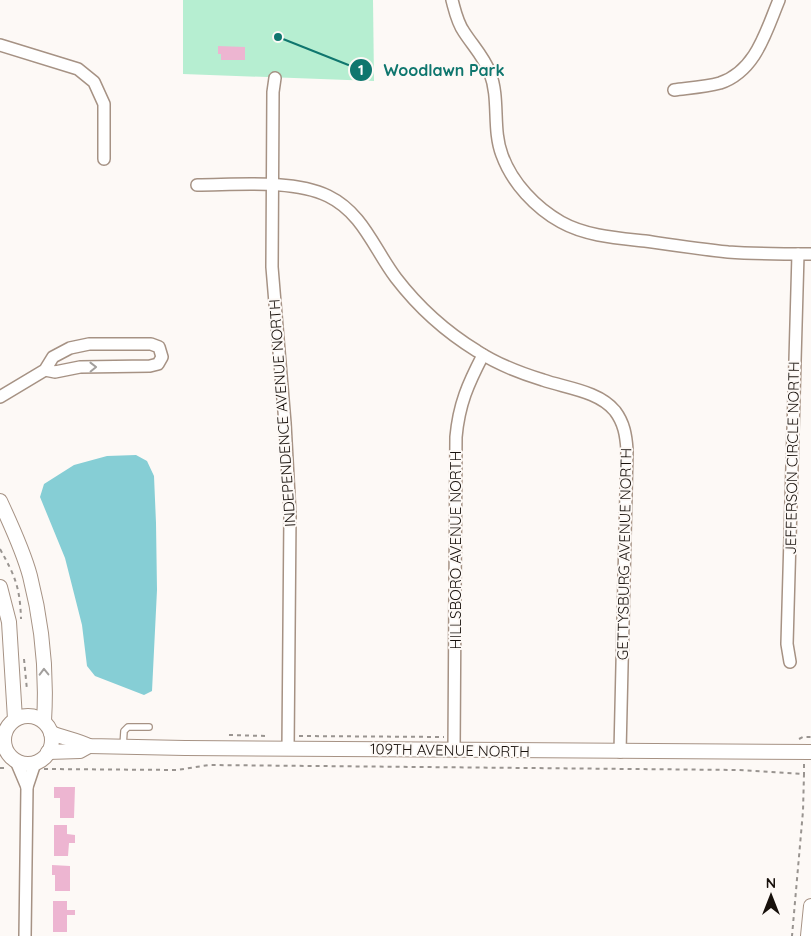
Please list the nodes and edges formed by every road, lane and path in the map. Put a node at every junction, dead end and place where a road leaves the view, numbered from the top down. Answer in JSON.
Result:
{"nodes":[{"id":1,"x":452,"y":0,"type":"edge"},
{"id":2,"x":779,"y":0,"type":"edge"},
{"id":3,"x":0,"y":45,"type":"edge"},
{"id":4,"x":274,"y":78,"type":"dead end"},
{"id":5,"x":674,"y":90,"type":"dead end"},
{"id":6,"x":104,"y":160,"type":"dead end"},
{"id":7,"x":197,"y":184,"type":"dead end"},
{"id":8,"x":272,"y":185,"type":"junction"},
{"id":9,"x":798,"y":254,"type":"junction"},
{"id":10,"x":811,"y":254,"type":"edge"},
{"id":11,"x":483,"y":355,"type":"junction"},
{"id":12,"x":44,"y":370,"type":"junction"},
{"id":13,"x":0,"y":397,"type":"edge"},
{"id":14,"x":0,"y":500,"type":"edge"},
{"id":15,"x":0,"y":588,"type":"edge"},
{"id":16,"x":790,"y":662,"type":"dead end"},
{"id":17,"x":45,"y":689,"type":"junction"},
{"id":18,"x":14,"y":691,"type":"junction"},
{"id":19,"x":15,"y":719,"type":"junction"},
{"id":20,"x":44,"y":721,"type":"junction"},
{"id":21,"x":149,"y":727,"type":"dead end"},
{"id":22,"x":3,"y":731,"type":"edge"},
{"id":23,"x":51,"y":733,"type":"junction"},
{"id":24,"x":224,"y":736,"type":"dead end"},
{"id":25,"x":811,"y":737,"type":"edge"},
{"id":26,"x":797,"y":740,"type":"dead end"},
{"id":27,"x":288,"y":742,"type":"junction"},
{"id":28,"x":454,"y":744,"type":"junction"},
{"id":29,"x":89,"y":746,"type":"junction"},
{"id":30,"x":123,"y":747,"type":"junction"},
{"id":31,"x":48,"y":752,"type":"junction"},
{"id":32,"x":620,"y":752,"type":"junction"},
{"id":33,"x":811,"y":752,"type":"edge"},
{"id":34,"x":7,"y":755,"type":"edge"},
{"id":35,"x":804,"y":765,"type":"dead end"},
{"id":36,"x":37,"y":766,"type":"junction"},
{"id":37,"x":804,"y":774,"type":"junction"},
{"id":38,"x":26,"y":787,"type":"junction"},
{"id":39,"x":811,"y":906,"type":"edge"},
{"id":40,"x":24,"y":936,"type":"edge"},
{"id":41,"x":792,"y":936,"type":"edge"},
{"id":42,"x":808,"y":936,"type":"edge"}],
"edges":[{"from":1,"to":9,"type":"street"},
{"from":2,"to":5,"type":"street"},
{"from":3,"to":6,"type":"street"},
{"from":4,"to":8,"type":"street","name":"INDEPENDENCE AVENUE NORTH"},
{"from":7,"to":8,"type":"street","name":"GETTYSBURG AVENUE NORTH"},
{"from":8,"to":11,"type":"street","name":"GETTYSBURG AVENUE NORTH"},
{"from":8,"to":27,"type":"street","name":"INDEPENDENCE AVENUE NORTH"},
{"from":9,"to":10,"type":"street"},
{"from":9,"to":16,"type":"street","name":"JEFFERSON CIRCLE NORTH"},
{"from":11,"to":28,"type":"street","name":"HILLSBORO AVENUE NORTH"},
{"from":11,"to":32,"type":"street","name":"GETTYSBURG AVENUE NORTH"},
{"from":12,"to":12,"type":"street","one_way":true},
{"from":12,"to":13,"type":"street"},
{"from":17,"to":14,"type":"street","one_way":true},
{"from":15,"to":18,"type":"street"},
{"from":17,"to":18,"type":"path"},
{"from":17,"to":20,"type":"street"},
{"from":18,"to":19,"type":"street"},
{"from":19,"to":20,"type":"street"},
{"from":19,"to":22,"type":"street"},
{"from":20,"to":23,"type":"street"},
{"from":21,"to":30,"type":"lane"},
{"from":22,"to":34,"type":"street"},
{"from":23,"to":29,"type":"street","name":"109TH AVENUE NORTH"},
{"from":23,"to":31,"type":"street"},
{"from":24,"to":27,"type":"path"},
{"from":25,"to":26,"type":"path"},
{"from":27,"to":28,"type":"street","name":"109TH AVENUE NORTH"},
{"from":27,"to":28,"type":"path"},
{"from":27,"to":30,"type":"street","name":"109TH AVENUE NORTH"},
{"from":28,"to":32,"type":"street","name":"109TH AVENUE NORTH"},
{"from":29,"to":30,"type":"street","name":"109TH AVENUE NORTH"},
{"from":29,"to":31,"type":"street","name":"109TH AVENUE NORTH"},
{"from":31,"to":36,"type":"street"},
{"from":32,"to":33,"type":"street","name":"109TH AVENUE NORTH"},
{"from":34,"to":36,"type":"street"},
{"from":34,"to":38,"type":"street"},
{"from":35,"to":37,"type":"path"},
{"from":36,"to":37,"type":"path"},
{"from":36,"to":38,"type":"street"},
{"from":37,"to":41,"type":"path"},
{"from":38,"to":40,"type":"street"},
{"from":39,"to":42,"type":"street"}]}
